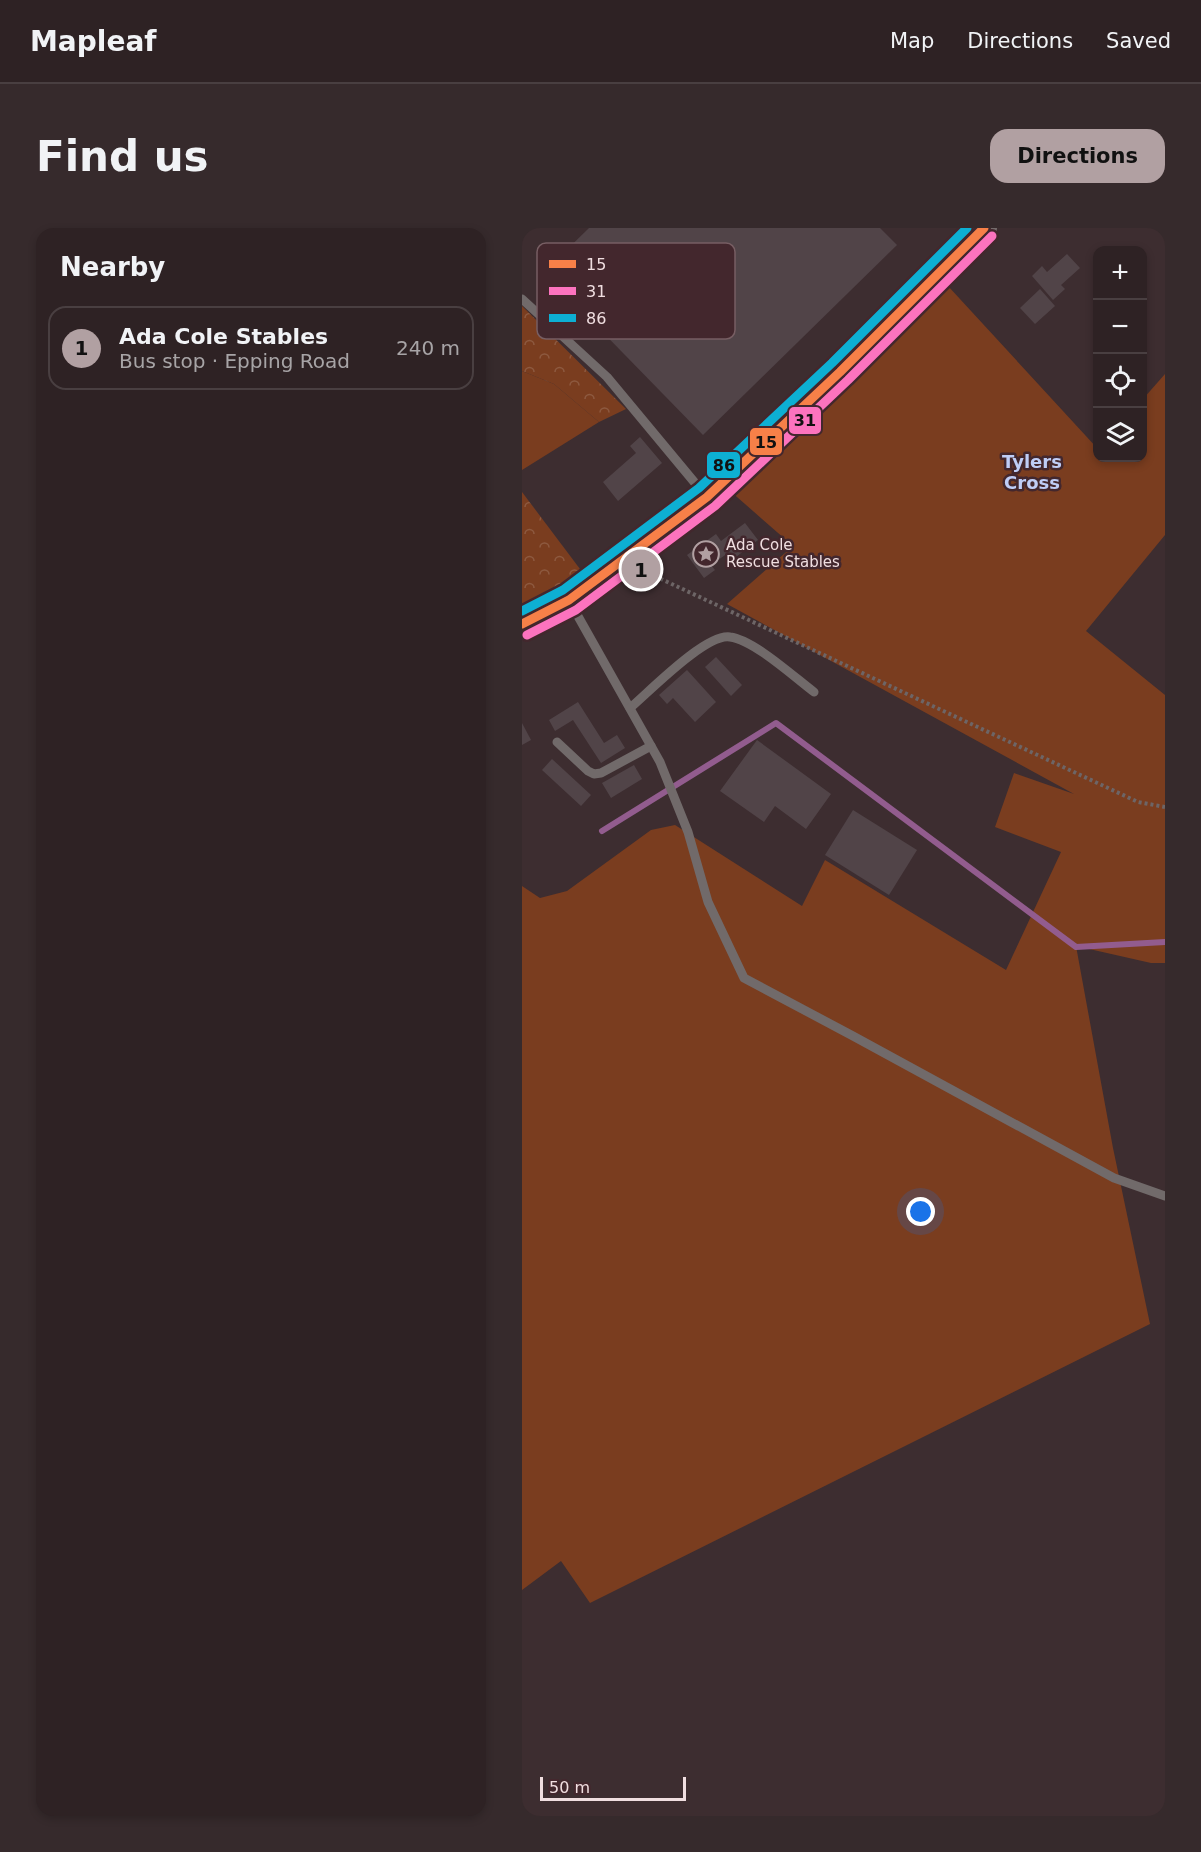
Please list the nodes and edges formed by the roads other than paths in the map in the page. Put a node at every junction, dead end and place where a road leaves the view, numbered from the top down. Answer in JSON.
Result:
{"nodes":[{"id":1,"x":984,"y":228,"type":"edge"},
{"id":2,"x":522,"y":300,"type":"edge"},
{"id":3,"x":537,"y":314,"type":"edge"},
{"id":4,"x":565,"y":339,"type":"edge"},
{"id":5,"x":706,"y":497,"type":"junction"},
{"id":6,"x":569,"y":600,"type":"junction"},
{"id":7,"x":522,"y":624,"type":"edge"},
{"id":8,"x":814,"y":692,"type":"dead end"},
{"id":9,"x":630,"y":708,"type":"junction"},
{"id":10,"x":558,"y":742,"type":"dead end"},
{"id":11,"x":651,"y":746,"type":"junction"},
{"id":12,"x":1165,"y":1196,"type":"edge"}],
"edges":[{"from":1,"to":5,"type":"main road"},
{"from":2,"to":3,"type":"lane"},
{"from":4,"to":5,"type":"lane"},
{"from":5,"to":6,"type":"main road"},
{"from":6,"to":7,"type":"main road"},
{"from":6,"to":9,"type":"lane"},
{"from":8,"to":9,"type":"lane"},
{"from":9,"to":11,"type":"lane"},
{"from":10,"to":11,"type":"lane"},
{"from":11,"to":12,"type":"lane"}]}
